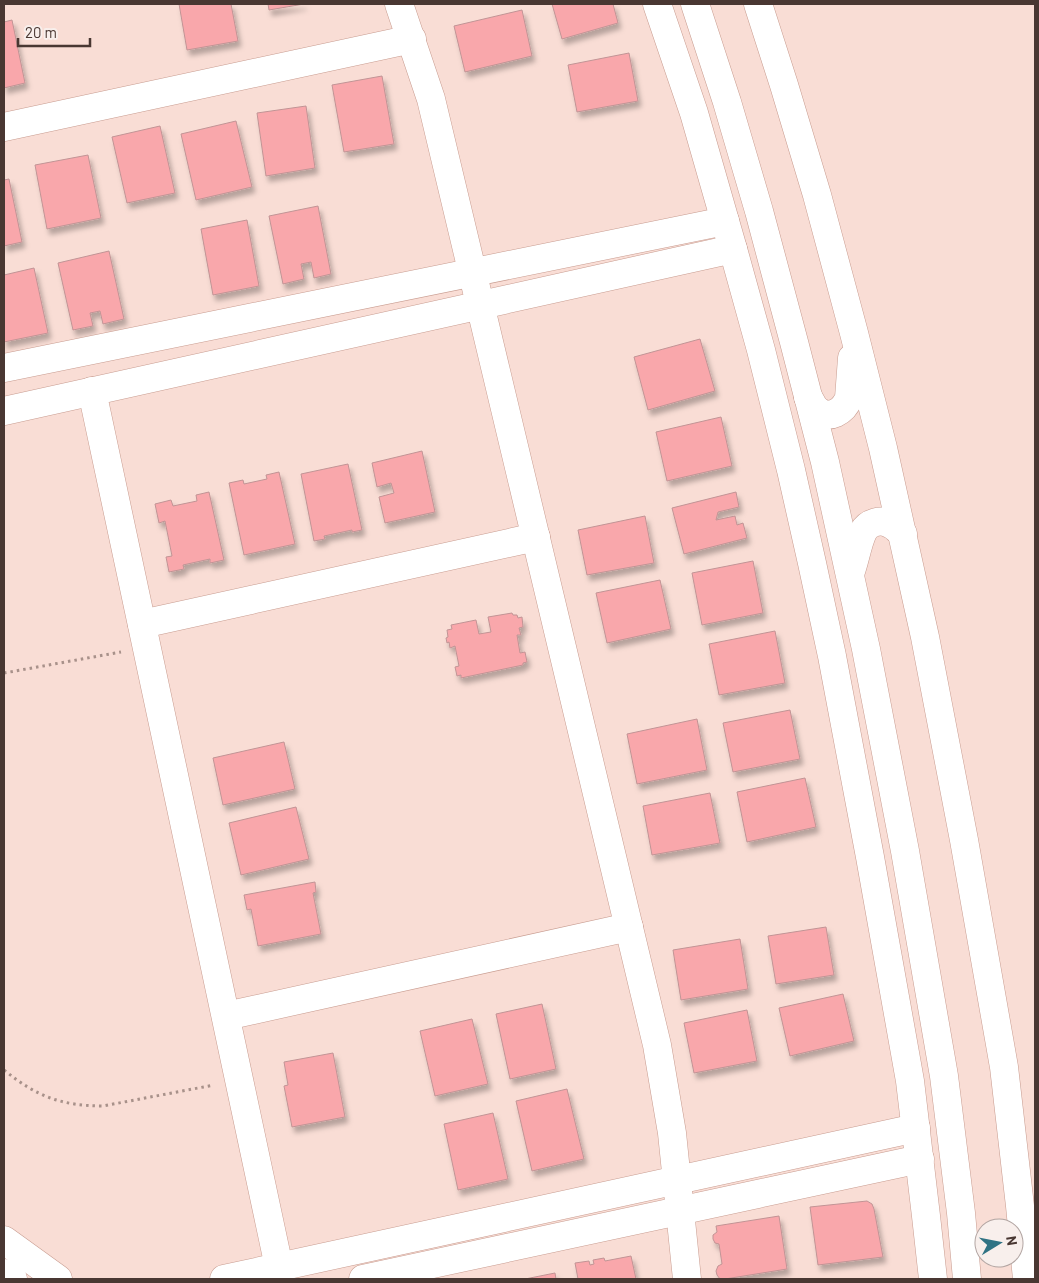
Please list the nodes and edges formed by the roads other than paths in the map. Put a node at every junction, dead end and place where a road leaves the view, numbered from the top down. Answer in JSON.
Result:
{"nodes":[{"id":1,"x":399,"y":4,"type":"edge"},
{"id":2,"x":657,"y":4,"type":"edge"},
{"id":3,"x":695,"y":4,"type":"edge"},
{"id":4,"x":758,"y":4,"type":"edge"},
{"id":5,"x":412,"y":40,"type":"junction"},
{"id":6,"x":4,"y":127,"type":"edge"},
{"id":7,"x":725,"y":221,"type":"junction"},
{"id":8,"x":733,"y":249,"type":"junction"},
{"id":9,"x":473,"y":272,"type":"junction"},
{"id":10,"x":480,"y":305,"type":"junction"},
{"id":11,"x":189,"y":330,"type":"junction"},
{"id":12,"x":854,"y":333,"type":"junction"},
{"id":13,"x":4,"y":368,"type":"edge"},
{"id":14,"x":196,"y":368,"type":"junction"},
{"id":15,"x":92,"y":391,"type":"junction"},
{"id":16,"x":808,"y":397,"type":"junction"},
{"id":17,"x":4,"y":411,"type":"edge"},
{"id":18,"x":903,"y":534,"type":"junction"},
{"id":19,"x":536,"y":537,"type":"junction"},
{"id":20,"x":850,"y":575,"type":"junction"},
{"id":21,"x":144,"y":636,"type":"junction"},
{"id":22,"x":629,"y":927,"type":"junction"},
{"id":23,"x":226,"y":1016,"type":"junction"},
{"id":24,"x":916,"y":1128,"type":"junction"},
{"id":25,"x":920,"y":1159,"type":"junction"},
{"id":26,"x":677,"y":1179,"type":"junction"},
{"id":27,"x":680,"y":1210,"type":"junction"},
{"id":28,"x":421,"y":1236,"type":"junction"},
{"id":29,"x":4,"y":1240,"type":"edge"},
{"id":30,"x":426,"y":1265,"type":"junction"},
{"id":31,"x":279,"y":1267,"type":"junction"},
{"id":32,"x":4,"y":1273,"type":"edge"},
{"id":33,"x":13,"y":1279,"type":"edge"},
{"id":34,"x":58,"y":1279,"type":"edge"},
{"id":35,"x":224,"y":1279,"type":"edge"},
{"id":36,"x":363,"y":1279,"type":"edge"},
{"id":37,"x":687,"y":1279,"type":"edge"},
{"id":38,"x":932,"y":1279,"type":"edge"},
{"id":39,"x":967,"y":1279,"type":"edge"},
{"id":40,"x":1027,"y":1279,"type":"edge"}],
"edges":[{"from":1,"to":5,"type":"street"},
{"from":2,"to":7,"type":"street"},
{"from":3,"to":16,"type":"street"},
{"from":4,"to":12,"type":"street"},
{"from":5,"to":6,"type":"street"},
{"from":5,"to":9,"type":"street"},
{"from":7,"to":8,"type":"street"},
{"from":7,"to":9,"type":"street"},
{"from":8,"to":10,"type":"street"},
{"from":8,"to":24,"type":"street"},
{"from":9,"to":10,"type":"street"},
{"from":9,"to":11,"type":"street"},
{"from":10,"to":14,"type":"street"},
{"from":10,"to":19,"type":"street"},
{"from":11,"to":13,"type":"street"},
{"from":11,"to":14,"type":"street"},
{"from":12,"to":16,"type":"street"},
{"from":12,"to":18,"type":"street"},
{"from":14,"to":15,"type":"street"},
{"from":15,"to":17,"type":"street"},
{"from":15,"to":21,"type":"street"},
{"from":16,"to":20,"type":"street"},
{"from":18,"to":20,"type":"street"},
{"from":18,"to":40,"type":"street"},
{"from":19,"to":21,"type":"street"},
{"from":19,"to":22,"type":"street"},
{"from":20,"to":39,"type":"street"},
{"from":21,"to":23,"type":"street"},
{"from":22,"to":23,"type":"street"},
{"from":22,"to":26,"type":"street"},
{"from":23,"to":31,"type":"street"},
{"from":24,"to":25,"type":"street"},
{"from":24,"to":26,"type":"street"},
{"from":25,"to":27,"type":"street"},
{"from":25,"to":38,"type":"street"},
{"from":26,"to":27,"type":"street"},
{"from":26,"to":28,"type":"street"},
{"from":27,"to":30,"type":"street"},
{"from":27,"to":37,"type":"street"},
{"from":28,"to":30,"type":"street"},
{"from":28,"to":31,"type":"street"},
{"from":29,"to":34,"type":"street"},
{"from":30,"to":36,"type":"street"},
{"from":31,"to":35,"type":"street"},
{"from":32,"to":33,"type":"street"}]}
